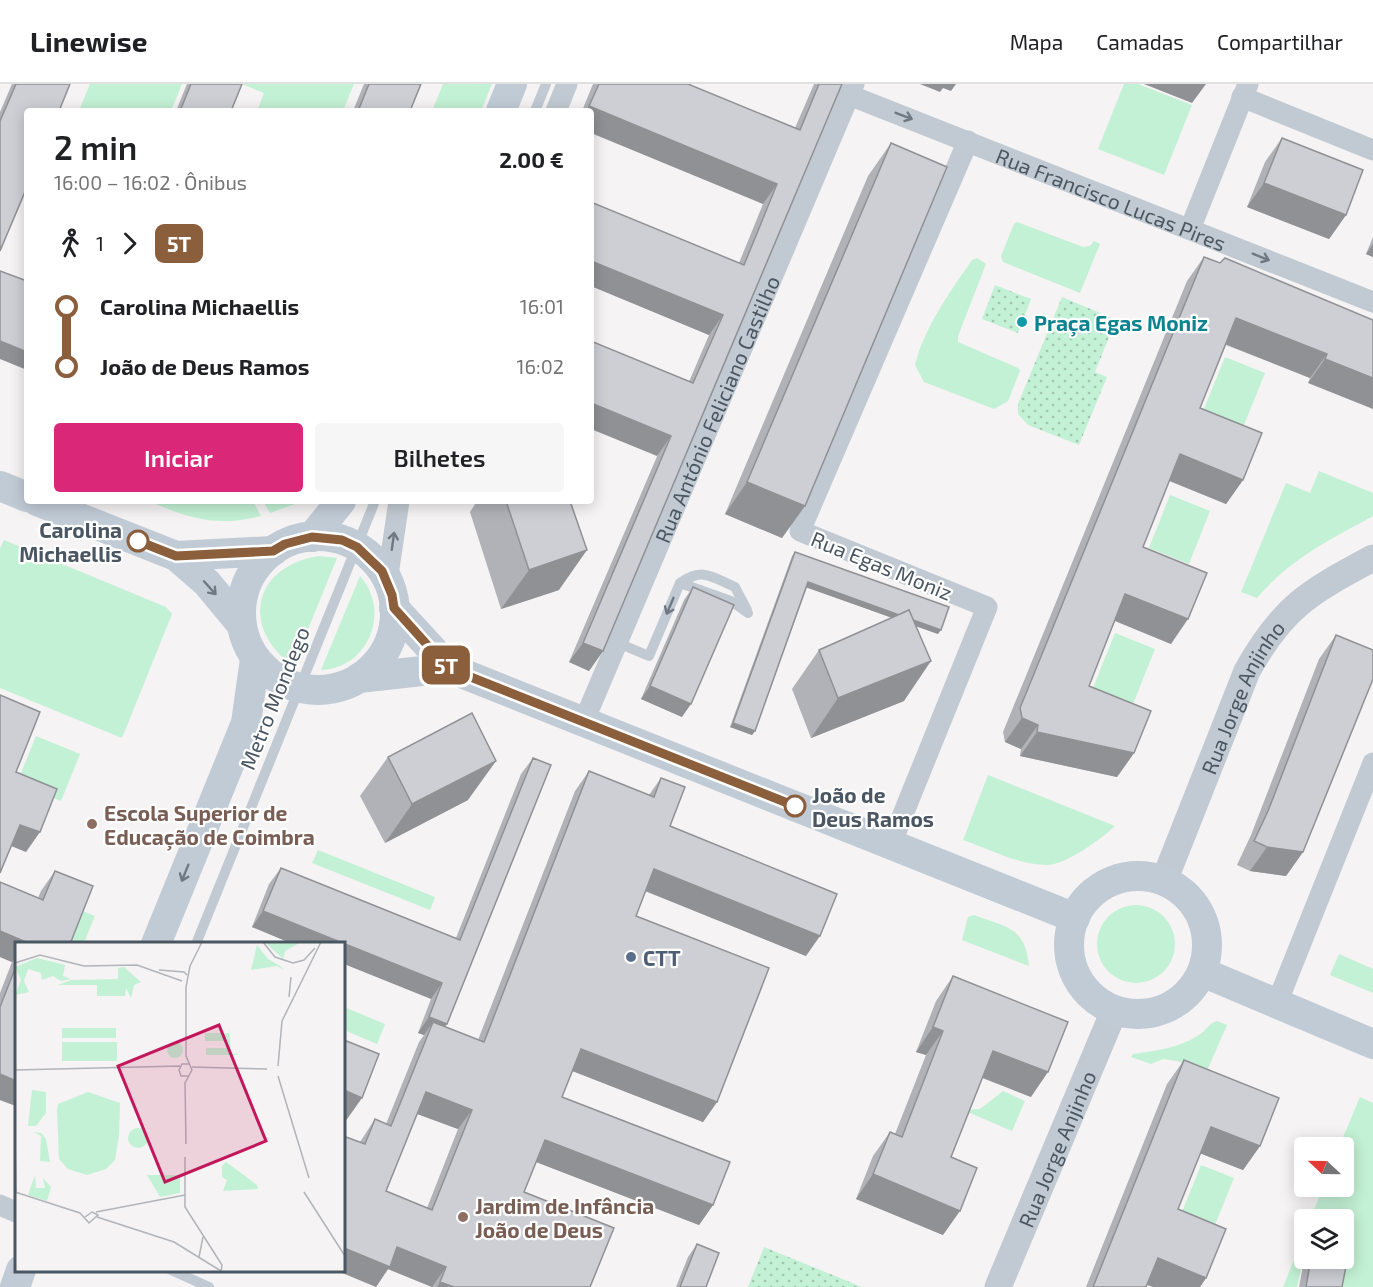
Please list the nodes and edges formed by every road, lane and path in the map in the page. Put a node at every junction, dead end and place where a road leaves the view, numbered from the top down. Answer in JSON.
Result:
{"nodes":[{"id":1,"x":512,"y":84,"type":"edge"},
{"id":2,"x":546,"y":84,"type":"edge"},
{"id":3,"x":567,"y":84,"type":"edge"},
{"id":4,"x":852,"y":89,"type":"edge"},
{"id":5,"x":1245,"y":91,"type":"edge"},
{"id":6,"x":502,"y":108,"type":"edge"},
{"id":7,"x":536,"y":108,"type":"edge"},
{"id":8,"x":557,"y":108,"type":"edge"},
{"id":9,"x":968,"y":141,"type":"junction"},
{"id":10,"x":1373,"y":150,"type":"edge"},
{"id":11,"x":1190,"y":229,"type":"junction"},
{"id":12,"x":1373,"y":302,"type":"edge"},
{"id":13,"x":0,"y":486,"type":"edge"},
{"id":14,"x":24,"y":496,"type":"edge"},
{"id":15,"x":45,"y":504,"type":"edge"},
{"id":16,"x":339,"y":504,"type":"edge"},
{"id":17,"x":374,"y":504,"type":"edge"},
{"id":18,"x":399,"y":504,"type":"edge"},
{"id":19,"x":312,"y":537,"type":"junction"},
{"id":20,"x":357,"y":547,"type":"junction"},
{"id":21,"x":273,"y":551,"type":"junction"},
{"id":22,"x":176,"y":556,"type":"junction"},
{"id":23,"x":1373,"y":558,"type":"edge"},
{"id":24,"x":391,"y":595,"type":"junction"},
{"id":25,"x":748,"y":613,"type":"dead end"},
{"id":26,"x":241,"y":624,"type":"junction"},
{"id":27,"x":618,"y":644,"type":"junction"},
{"id":28,"x":255,"y":659,"type":"junction"},
{"id":29,"x":448,"y":668,"type":"junction"},
{"id":30,"x":359,"y":678,"type":"junction"},
{"id":31,"x":298,"y":688,"type":"junction"},
{"id":32,"x":584,"y":722,"type":"junction"},
{"id":33,"x":1373,"y":763,"type":"edge"},
{"id":34,"x":891,"y":844,"type":"junction"},
{"id":35,"x":1164,"y":881,"type":"junction"},
{"id":36,"x":1075,"y":918,"type":"junction"},
{"id":37,"x":157,"y":942,"type":"edge"},
{"id":38,"x":197,"y":942,"type":"edge"},
{"id":39,"x":1202,"y":972,"type":"junction"},
{"id":40,"x":1277,"y":1003,"type":"junction"},
{"id":41,"x":1114,"y":1011,"type":"junction"},
{"id":42,"x":1373,"y":1044,"type":"edge"},
{"id":43,"x":0,"y":1205,"type":"edge"},
{"id":44,"x":15,"y":1212,"type":"edge"},
{"id":45,"x":20,"y":1272,"type":"edge"},
{"id":46,"x":175,"y":1272,"type":"edge"},
{"id":47,"x":15,"y":1287,"type":"edge"},
{"id":48,"x":209,"y":1287,"type":"edge"},
{"id":49,"x":998,"y":1287,"type":"edge"}],
"edges":[{"from":1,"to":6,"type":"main road"},
{"from":2,"to":7,"type":"lane"},
{"from":3,"to":8,"type":"street"},
{"from":4,"to":9,"type":"street","name":"Rua Francisco Lucas Pires","one_way":true},
{"from":4,"to":27,"type":"street","name":"Rua António Feliciano Castilho"},
{"from":5,"to":10,"type":"street"},
{"from":5,"to":11,"type":"street"},
{"from":9,"to":11,"type":"street","name":"Rua Francisco Lucas Pires"},
{"from":9,"to":34,"type":"street","name":"Rua Egas Moniz"},
{"from":11,"to":12,"type":"street","name":"Rua Francisco Lucas Pires","one_way":true},
{"from":13,"to":14,"type":"main road"},
{"from":15,"to":22,"type":"main road"},
{"from":16,"to":19,"type":"main road"},
{"from":17,"to":20,"type":"lane","name":"Metro Mondego"},
{"from":24,"to":18,"type":"street","one_way":true},
{"from":19,"to":20,"type":"main road"},
{"from":19,"to":21,"type":"main road"},
{"from":20,"to":24,"type":"main road"},
{"from":20,"to":31,"type":"lane","name":"Metro Mondego"},
{"from":21,"to":22,"type":"main road"},
{"from":21,"to":26,"type":"main road"},
{"from":22,"to":26,"type":"main road","one_way":true},
{"from":23,"to":35,"type":"street","name":"Rua Jorge Anjinho"},
{"from":24,"to":29,"type":"main road"},
{"from":24,"to":30,"type":"main road"},
{"from":25,"to":27,"type":"lane","one_way":true},
{"from":26,"to":28,"type":"main road"},
{"from":27,"to":32,"type":"street","name":"Rua António Feliciano Castilho"},
{"from":28,"to":31,"type":"main road"},
{"from":28,"to":37,"type":"main road","one_way":true},
{"from":29,"to":30,"type":"main road"},
{"from":29,"to":32,"type":"main road"},
{"from":30,"to":31,"type":"main road"},
{"from":31,"to":38,"type":"lane","name":"Metro Mondego"},
{"from":32,"to":34,"type":"main road"},
{"from":33,"to":40,"type":"street"},
{"from":34,"to":36,"type":"main road"},
{"from":35,"to":36,"type":"main road"},
{"from":35,"to":39,"type":"main road"},
{"from":36,"to":41,"type":"main road"},
{"from":39,"to":40,"type":"main road"},
{"from":39,"to":41,"type":"main road"},
{"from":40,"to":42,"type":"main road"},
{"from":41,"to":49,"type":"street","name":"Rua Jorge Anjinho"},
{"from":43,"to":44,"type":"street"},
{"from":45,"to":47,"type":"main road"},
{"from":46,"to":48,"type":"lane"}]}
